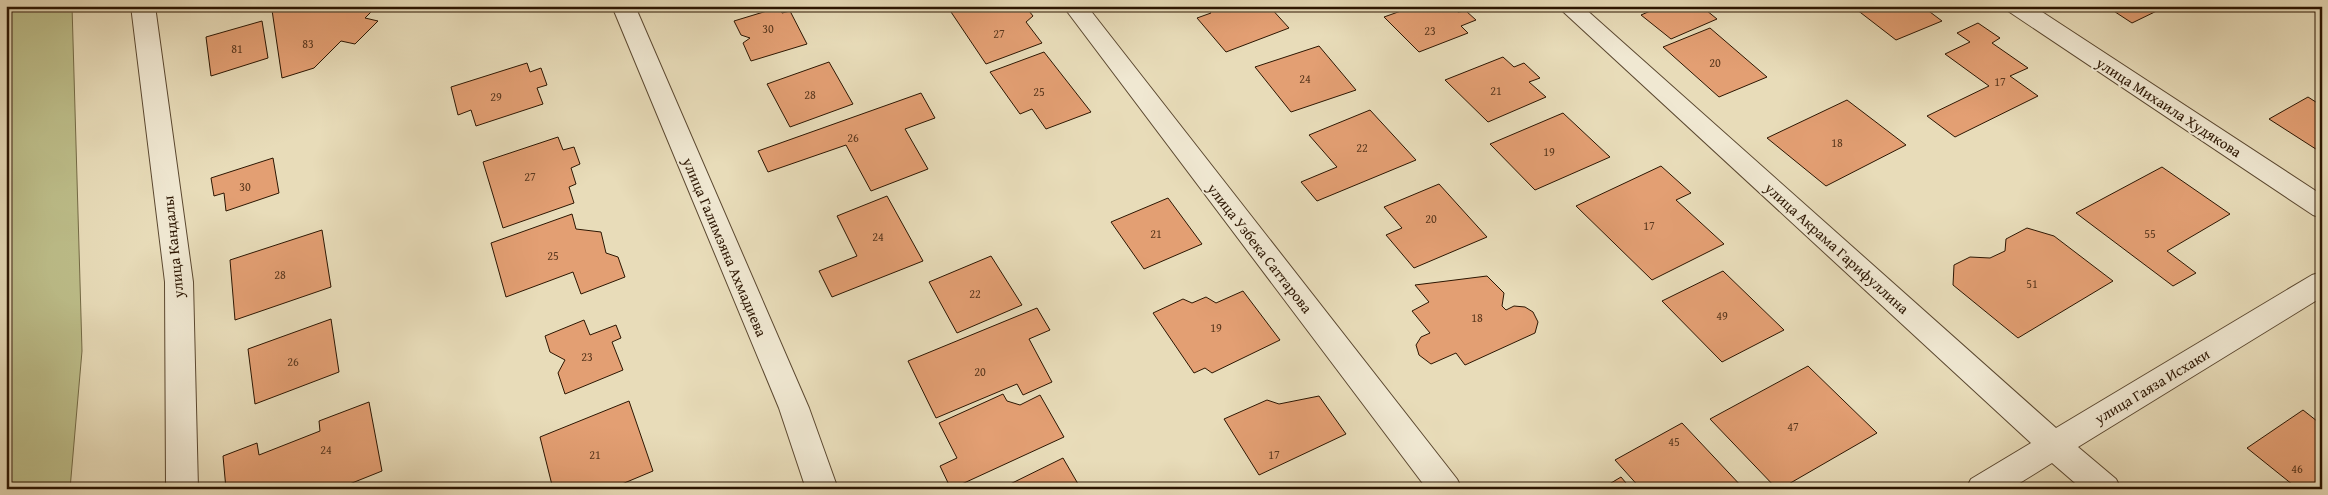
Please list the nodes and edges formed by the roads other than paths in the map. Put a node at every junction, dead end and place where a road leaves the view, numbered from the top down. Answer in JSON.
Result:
{"nodes":[{"id":1,"x":143,"y":6,"type":"edge"},
{"id":2,"x":623,"y":6,"type":"edge"},
{"id":3,"x":1074,"y":6,"type":"edge"},
{"id":4,"x":1568,"y":6,"type":"edge"},
{"id":5,"x":2016,"y":6,"type":"edge"},
{"id":6,"x":2322,"y":208,"type":"edge"},
{"id":7,"x":2322,"y":283,"type":"edge"},
{"id":8,"x":2054,"y":445,"type":"junction"},
{"id":9,"x":182,"y":489,"type":"edge"},
{"id":10,"x":822,"y":489,"type":"edge"},
{"id":11,"x":1446,"y":489,"type":"edge"},
{"id":12,"x":1982,"y":489,"type":"edge"},
{"id":13,"x":2105,"y":489,"type":"edge"}],
"edges":[{"from":1,"to":9,"type":"street","name":"улица Кандалы"},
{"from":2,"to":10,"type":"street","name":"улица Галимзяна Ахмадиева"},
{"from":3,"to":11,"type":"street","name":"улица Узбека Саттарова"},
{"from":4,"to":8,"type":"street","name":"улица Акрама Гарифуллина"},
{"from":5,"to":6,"type":"street","name":"улица Михаила Худякова"},
{"from":7,"to":8,"type":"street","name":"улица Гаяза Исхаки"},
{"from":8,"to":12,"type":"street","name":"улица Гаяза Исхаки"},
{"from":8,"to":13,"type":"street","name":"улица Акрама Гарифуллина"}]}
